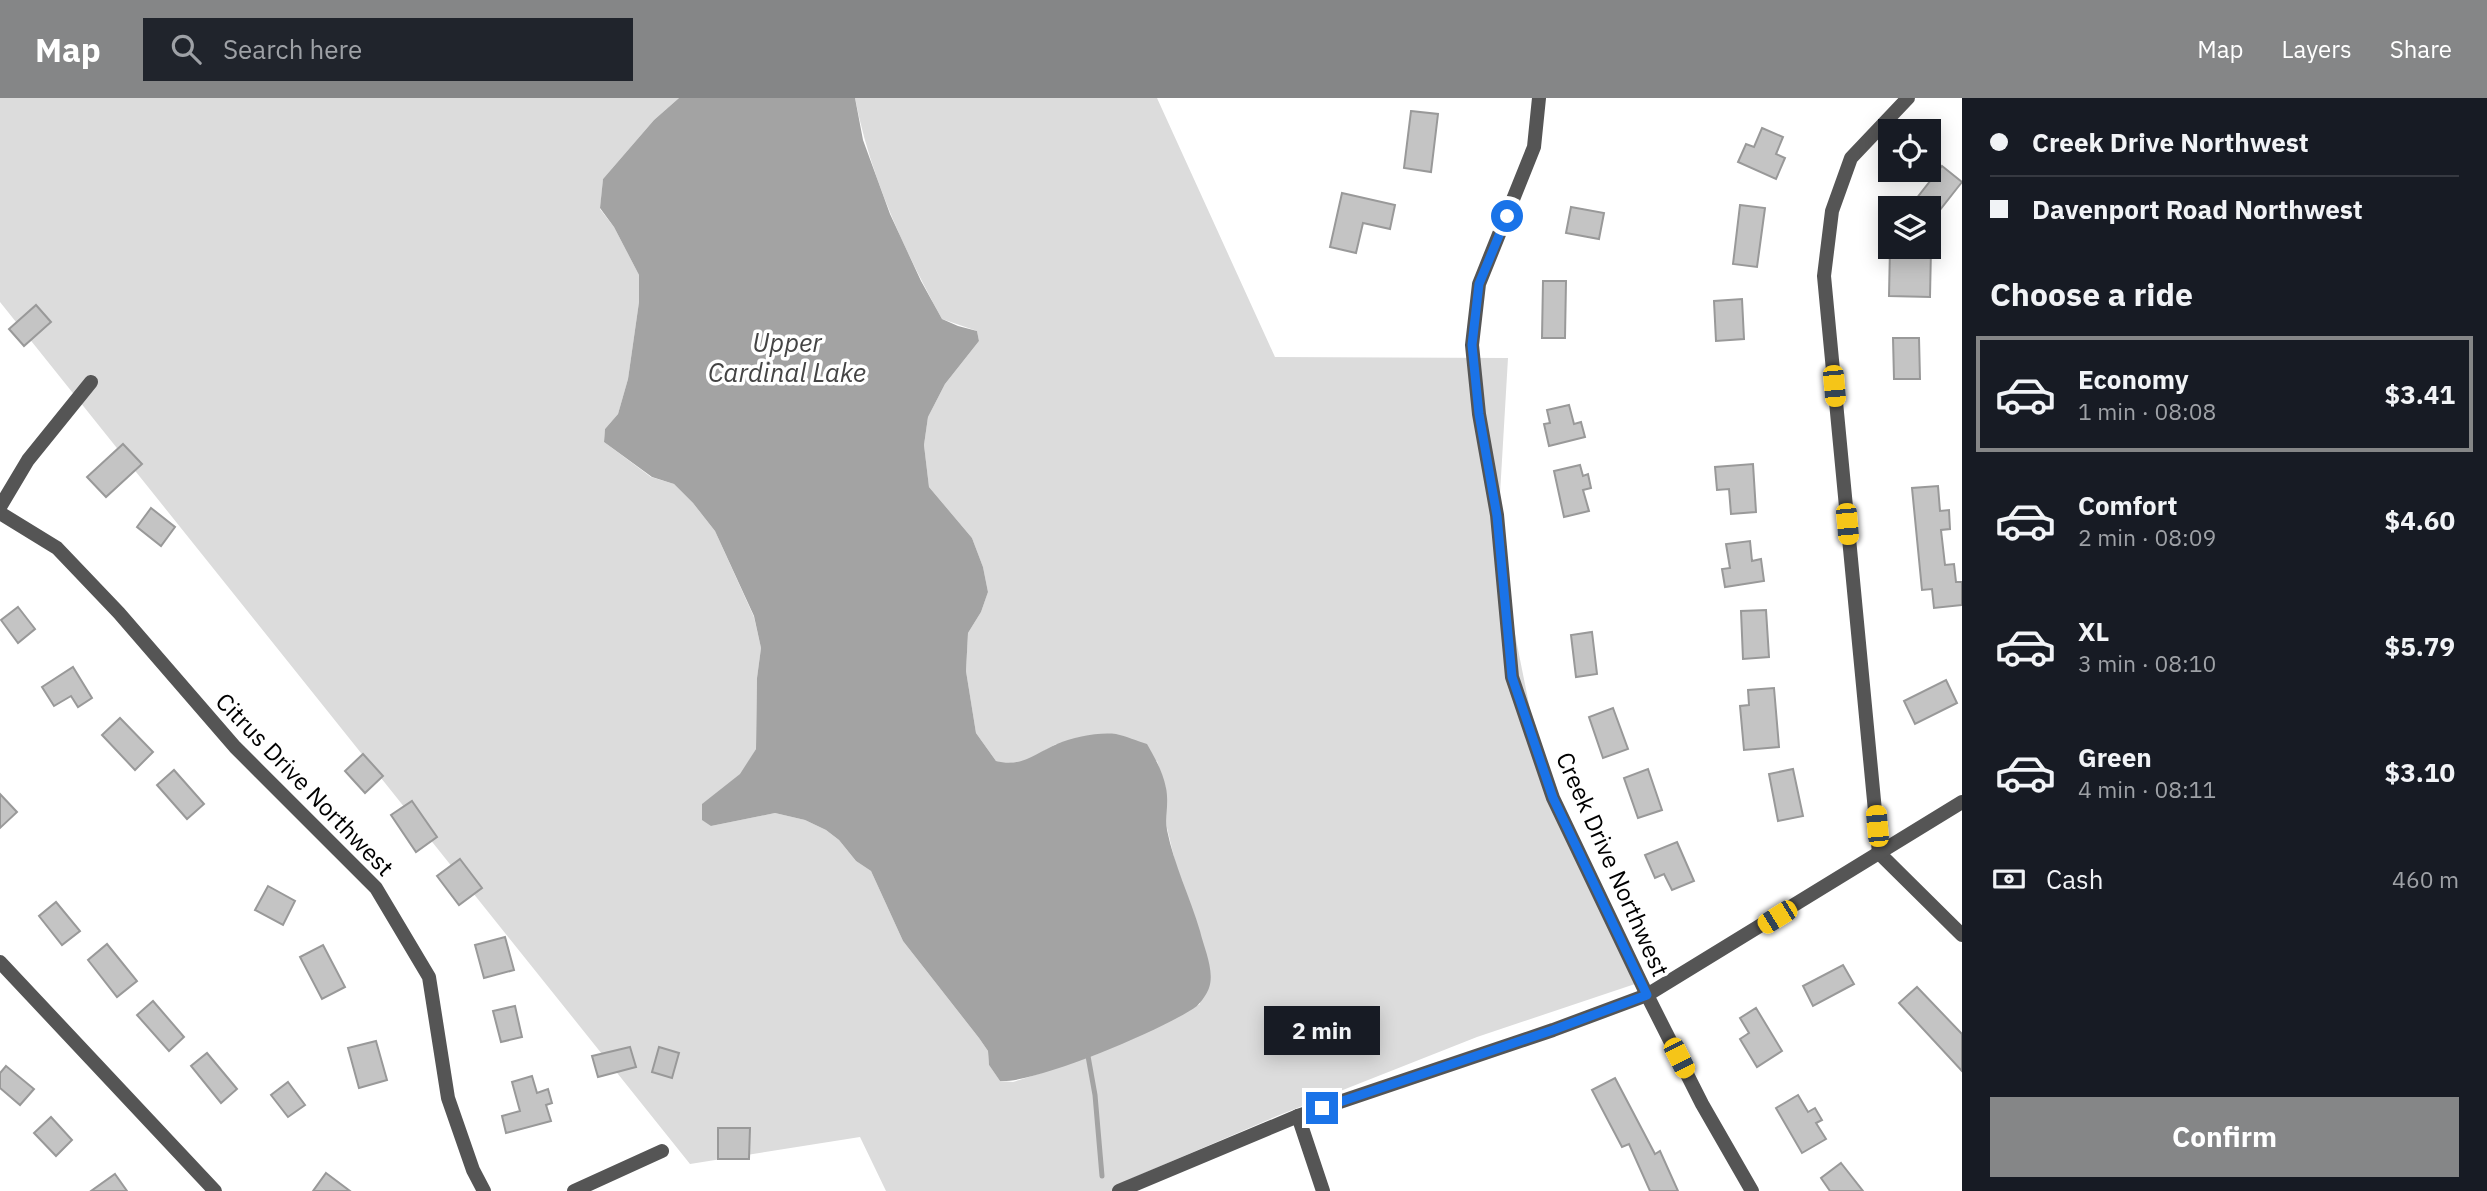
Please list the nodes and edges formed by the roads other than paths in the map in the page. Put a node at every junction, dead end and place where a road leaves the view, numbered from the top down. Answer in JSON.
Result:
{"nodes":[{"id":1,"x":1539,"y":98,"type":"edge"},
{"id":2,"x":1908,"y":98,"type":"edge"},
{"id":3,"x":91,"y":382,"type":"dead end"},
{"id":4,"x":0,"y":507,"type":"edge"},
{"id":5,"x":0,"y":513,"type":"edge"},
{"id":6,"x":1962,"y":802,"type":"edge"},
{"id":7,"x":1879,"y":853,"type":"junction"},
{"id":8,"x":1962,"y":935,"type":"edge"},
{"id":9,"x":0,"y":962,"type":"edge"},
{"id":10,"x":1647,"y":995,"type":"junction"},
{"id":11,"x":1298,"y":1116,"type":"junction"},
{"id":12,"x":662,"y":1151,"type":"dead end"},
{"id":13,"x":215,"y":1191,"type":"edge"},
{"id":14,"x":484,"y":1191,"type":"edge"},
{"id":15,"x":574,"y":1191,"type":"edge"},
{"id":16,"x":1119,"y":1191,"type":"edge"},
{"id":17,"x":1323,"y":1191,"type":"edge"},
{"id":18,"x":1752,"y":1191,"type":"edge"}],
"edges":[{"from":1,"to":10,"type":"street","name":"Creek Drive Northwest"},
{"from":2,"to":7,"type":"street"},
{"from":3,"to":4,"type":"street"},
{"from":5,"to":14,"type":"street","name":"Citrus Drive Northwest"},
{"from":6,"to":7,"type":"street"},
{"from":7,"to":8,"type":"street"},
{"from":7,"to":10,"type":"street"},
{"from":9,"to":13,"type":"street"},
{"from":10,"to":11,"type":"street"},
{"from":10,"to":18,"type":"street","name":"Creek Drive Northwest"},
{"from":11,"to":16,"type":"street"},
{"from":11,"to":17,"type":"street"},
{"from":12,"to":15,"type":"street"}]}
